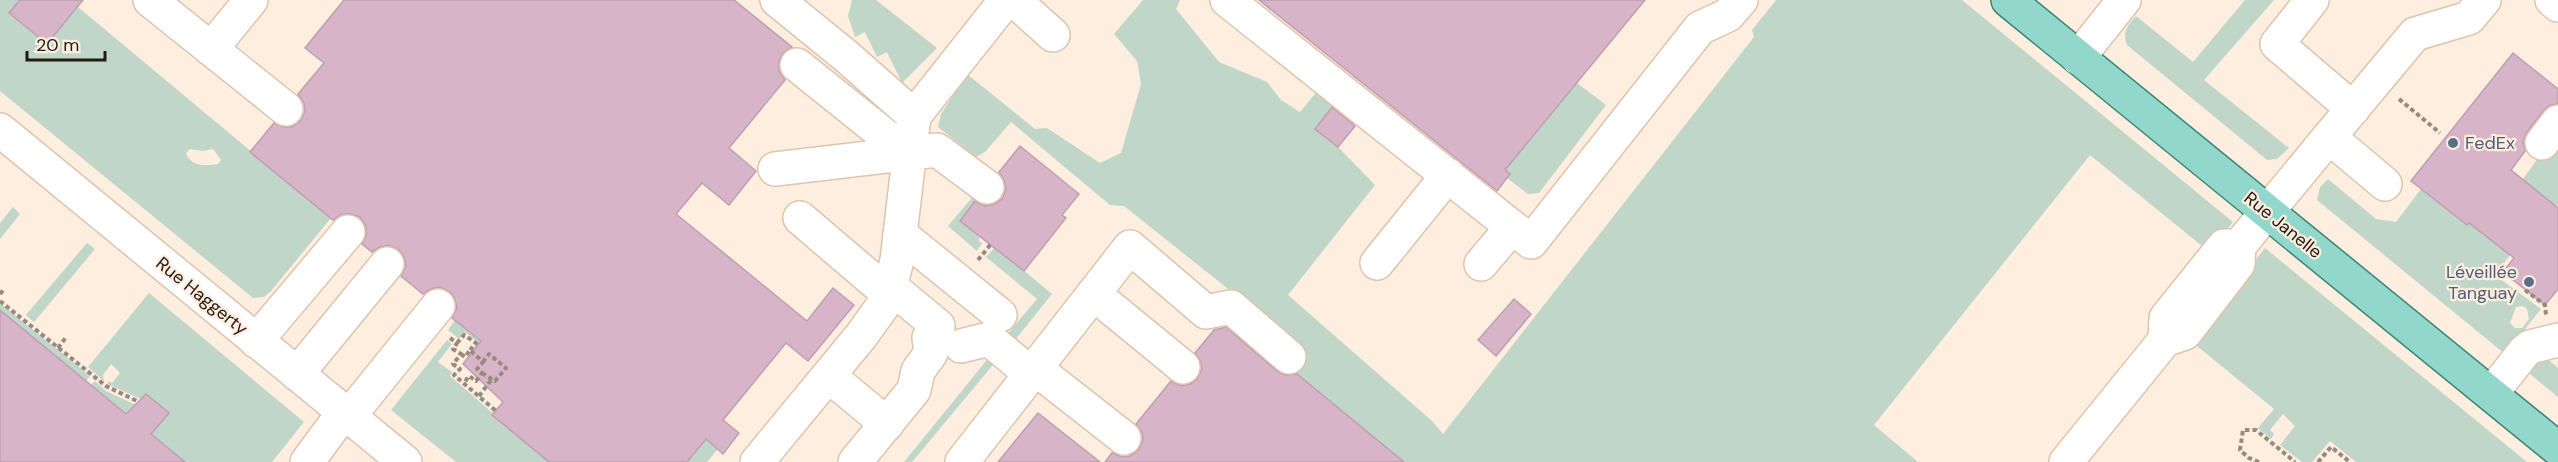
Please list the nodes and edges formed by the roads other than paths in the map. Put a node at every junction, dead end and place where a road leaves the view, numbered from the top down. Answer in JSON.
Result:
{"nodes":[{"id":1,"x":150,"y":0,"type":"edge"},
{"id":2,"x":251,"y":0,"type":"edge"},
{"id":3,"x":777,"y":0,"type":"edge"},
{"id":4,"x":1006,"y":0,"type":"edge"},
{"id":5,"x":1014,"y":0,"type":"edge"},
{"id":6,"x":1227,"y":0,"type":"edge"},
{"id":7,"x":1741,"y":0,"type":"edge"},
{"id":8,"x":2008,"y":0,"type":"edge"},
{"id":9,"x":2124,"y":0,"type":"edge"},
{"id":10,"x":2312,"y":0,"type":"edge"},
{"id":11,"x":2484,"y":0,"type":"edge"},
{"id":12,"x":2552,"y":0,"type":"edge"},
{"id":13,"x":2558,"y":4,"type":"edge"},
{"id":14,"x":1053,"y":35,"type":"dead end"},
{"id":15,"x":211,"y":49,"type":"junction"},
{"id":16,"x":2078,"y":58,"type":"junction"},
{"id":17,"x":797,"y":64,"type":"dead end"},
{"id":18,"x":286,"y":109,"type":"dead end"},
{"id":19,"x":2353,"y":109,"type":"junction"},
{"id":20,"x":914,"y":116,"type":"junction"},
{"id":21,"x":2329,"y":137,"type":"junction"},
{"id":22,"x":3,"y":139,"type":"edge"},
{"id":23,"x":908,"y":154,"type":"junction"},
{"id":24,"x":775,"y":169,"type":"dead end"},
{"id":25,"x":1448,"y":175,"type":"junction"},
{"id":26,"x":2385,"y":184,"type":"dead end"},
{"id":27,"x":987,"y":187,"type":"dead end"},
{"id":28,"x":2267,"y":212,"type":"junction"},
{"id":29,"x":800,"y":218,"type":"dead end"},
{"id":30,"x":1512,"y":227,"type":"junction"},
{"id":31,"x":348,"y":232,"type":"dead end"},
{"id":32,"x":900,"y":234,"type":"junction"},
{"id":33,"x":1377,"y":263,"type":"dead end"},
{"id":34,"x":387,"y":264,"type":"dead end"},
{"id":35,"x":1481,"y":264,"type":"dead end"},
{"id":36,"x":890,"y":290,"type":"junction"},
{"id":37,"x":1094,"y":294,"type":"junction"},
{"id":38,"x":438,"y":306,"type":"dead end"},
{"id":39,"x":1000,"y":315,"type":"dead end"},
{"id":40,"x":2558,"y":340,"type":"edge"},
{"id":41,"x":256,"y":341,"type":"junction"},
{"id":42,"x":959,"y":344,"type":"junction"},
{"id":43,"x":1289,"y":357,"type":"dead end"},
{"id":44,"x":1183,"y":368,"type":"dead end"},
{"id":45,"x":1034,"y":372,"type":"junction"},
{"id":46,"x":297,"y":374,"type":"junction"},
{"id":47,"x":829,"y":376,"type":"junction"},
{"id":48,"x":2491,"y":394,"type":"junction"},
{"id":49,"x":347,"y":414,"type":"junction"},
{"id":50,"x":887,"y":424,"type":"junction"},
{"id":51,"x":1124,"y":438,"type":"dead end"},
{"id":52,"x":2558,"y":449,"type":"edge"},
{"id":53,"x":307,"y":462,"type":"edge"},
{"id":54,"x":405,"y":462,"type":"edge"},
{"id":55,"x":757,"y":462,"type":"edge"},
{"id":56,"x":855,"y":462,"type":"edge"},
{"id":57,"x":962,"y":462,"type":"edge"},
{"id":58,"x":2066,"y":462,"type":"edge"}],
"edges":[{"from":1,"to":15,"type":"street"},
{"from":2,"to":15,"type":"street"},
{"from":3,"to":20,"type":"street"},
{"from":4,"to":20,"type":"street"},
{"from":5,"to":14,"type":"street"},
{"from":6,"to":25,"type":"street"},
{"from":7,"to":30,"type":"street"},
{"from":8,"to":16,"type":"main road","name":"Rue Janelle"},
{"from":9,"to":16,"type":"street"},
{"from":10,"to":19,"type":"street"},
{"from":11,"to":19,"type":"street"},
{"from":12,"to":13,"type":"street"},
{"from":15,"to":18,"type":"street"},
{"from":16,"to":28,"type":"main road","name":"Rue Janelle"},
{"from":17,"to":23,"type":"street"},
{"from":19,"to":21,"type":"street"},
{"from":20,"to":23,"type":"street"},
{"from":21,"to":26,"type":"street"},
{"from":21,"to":28,"type":"street"},
{"from":22,"to":41,"type":"street","name":"Rue Haggerty"},
{"from":23,"to":24,"type":"street"},
{"from":23,"to":27,"type":"street"},
{"from":23,"to":32,"type":"street"},
{"from":25,"to":30,"type":"street"},
{"from":25,"to":33,"type":"street"},
{"from":28,"to":48,"type":"main road","name":"Rue Janelle"},
{"from":28,"to":58,"type":"street"},
{"from":29,"to":36,"type":"street"},
{"from":30,"to":35,"type":"street"},
{"from":31,"to":41,"type":"street"},
{"from":32,"to":36,"type":"street"},
{"from":32,"to":39,"type":"street"},
{"from":34,"to":46,"type":"street"},
{"from":36,"to":42,"type":"street"},
{"from":36,"to":47,"type":"street"},
{"from":37,"to":43,"type":"street"},
{"from":37,"to":44,"type":"street"},
{"from":37,"to":45,"type":"street"},
{"from":38,"to":49,"type":"street"},
{"from":40,"to":48,"type":"street"},
{"from":41,"to":46,"type":"street","name":"Rue Haggerty"},
{"from":42,"to":45,"type":"street"},
{"from":42,"to":50,"type":"street"},
{"from":45,"to":51,"type":"street"},
{"from":45,"to":57,"type":"street"},
{"from":46,"to":49,"type":"street","name":"Rue Haggerty"},
{"from":47,"to":50,"type":"street"},
{"from":47,"to":55,"type":"street"},
{"from":48,"to":52,"type":"main road","name":"Rue Janelle"},
{"from":49,"to":53,"type":"street"},
{"from":49,"to":54,"type":"street","name":"Rue Haggerty"},
{"from":50,"to":56,"type":"street"}]}
